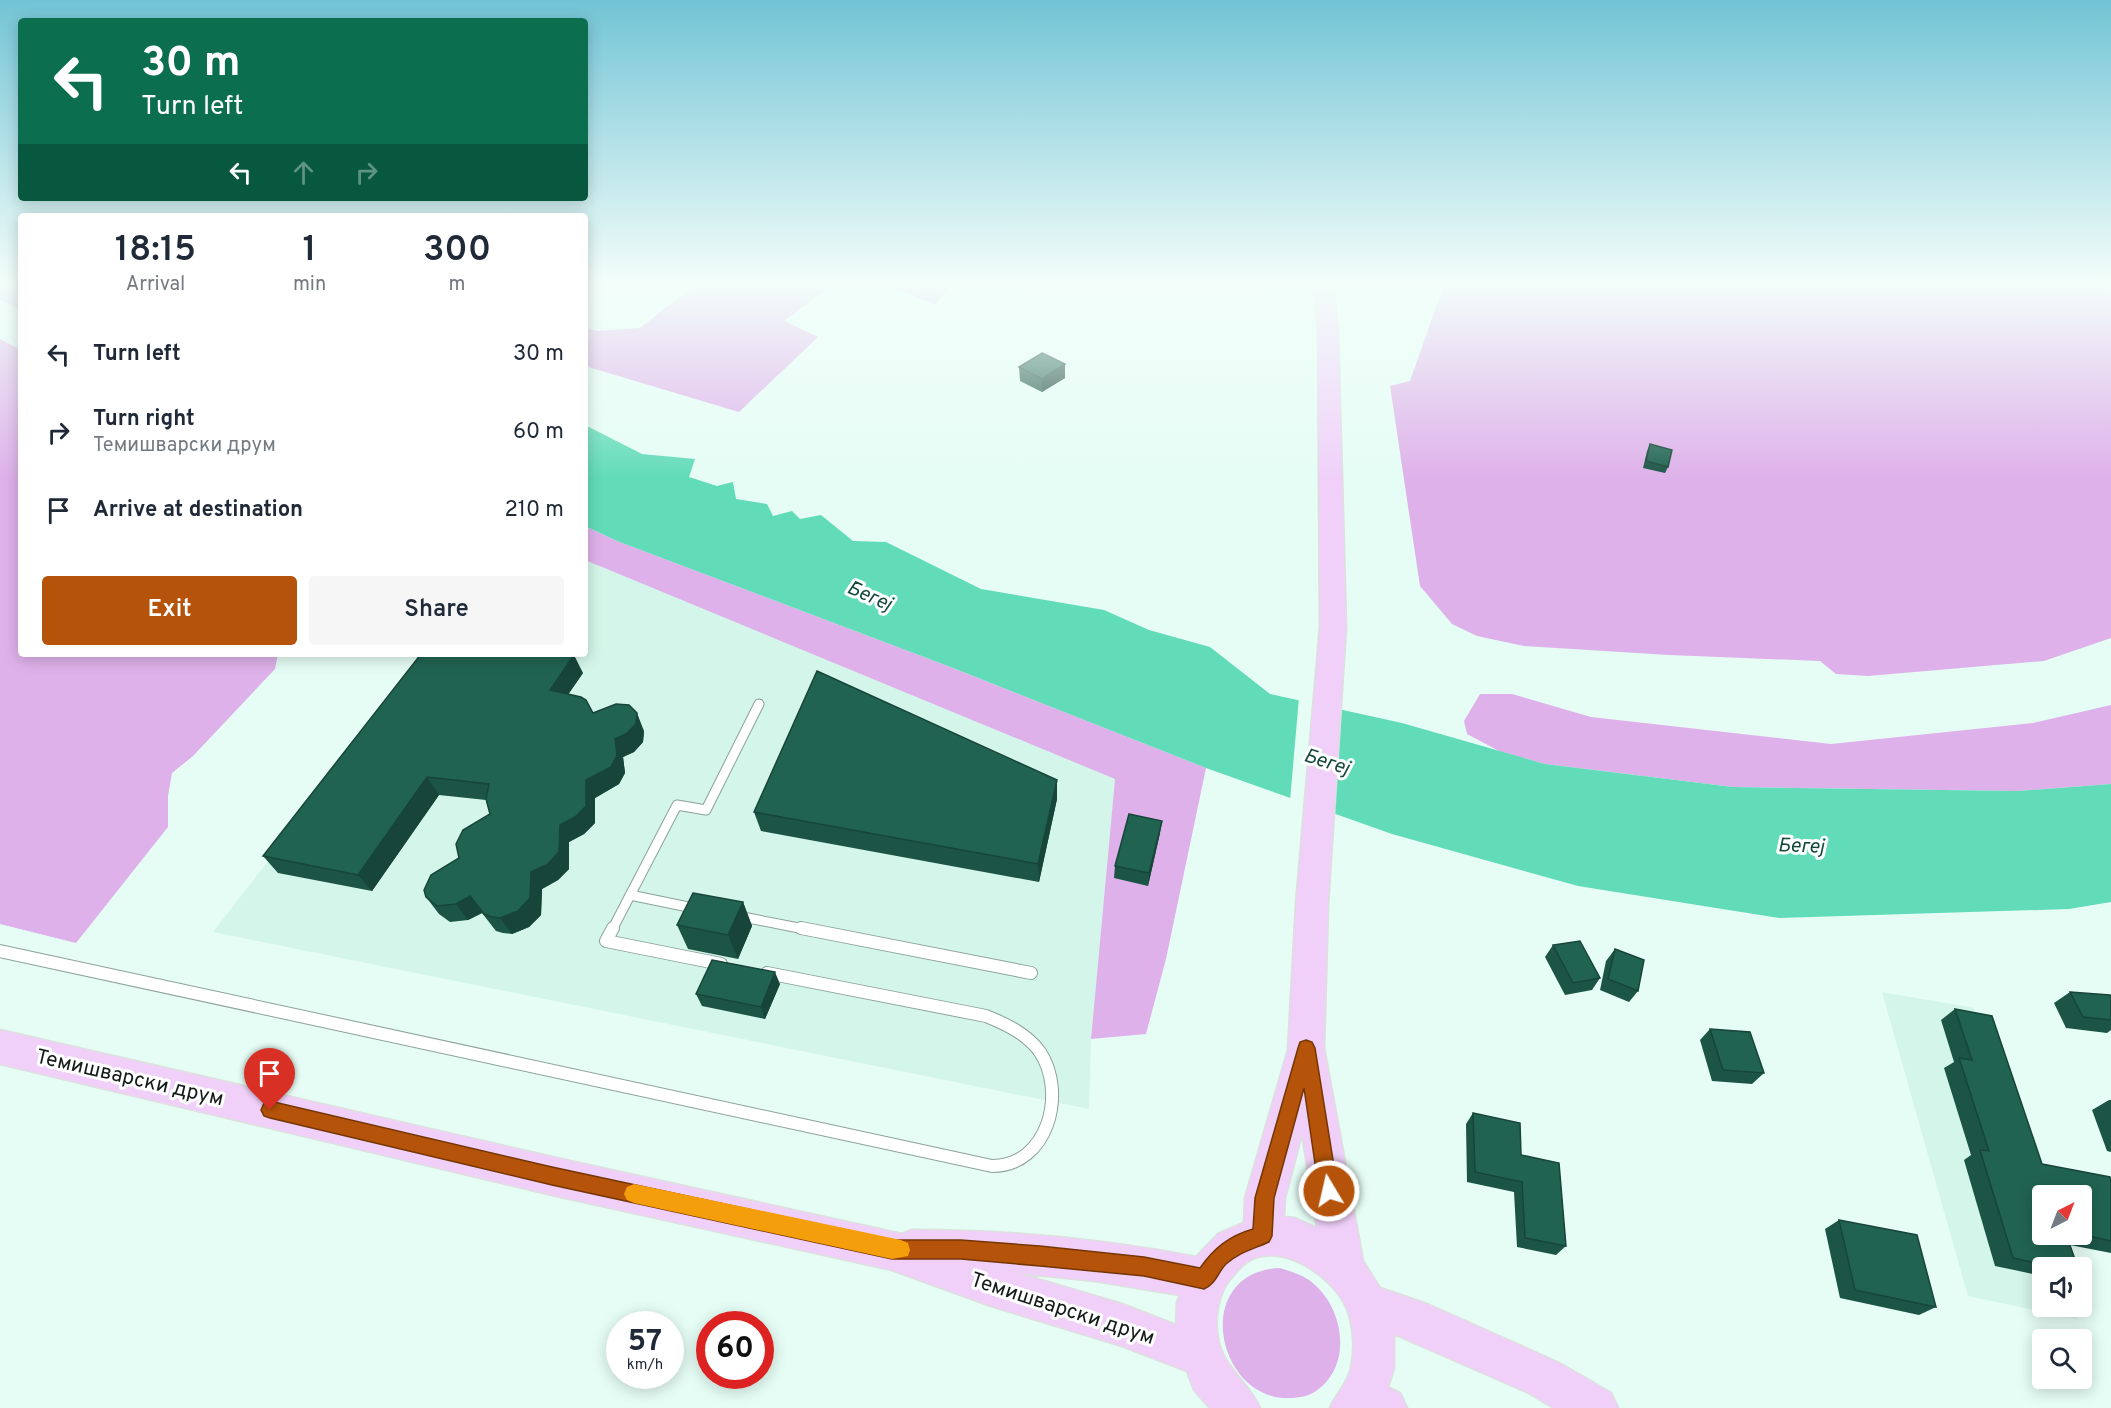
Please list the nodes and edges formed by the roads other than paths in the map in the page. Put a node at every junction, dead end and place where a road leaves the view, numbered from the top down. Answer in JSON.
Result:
{"nodes":[{"id":1,"x":1327,"y":348,"type":"edge"},
{"id":2,"x":759,"y":704,"type":"dead end"},
{"id":3,"x":630,"y":895,"type":"junction"},
{"id":4,"x":710,"y":911,"type":"edge"},
{"id":5,"x":721,"y":913,"type":"edge"},
{"id":6,"x":0,"y":951,"type":"edge"},
{"id":7,"x":733,"y":966,"type":"edge"},
{"id":8,"x":756,"y":971,"type":"edge"},
{"id":9,"x":1030,"y":973,"type":"dead end"},
{"id":10,"x":0,"y":1047,"type":"edge"},
{"id":11,"x":1306,"y":1048,"type":"junction"},
{"id":12,"x":1263,"y":1236,"type":"junction"},
{"id":13,"x":892,"y":1250,"type":"junction"},
{"id":14,"x":1344,"y":1268,"type":"junction"},
{"id":15,"x":1204,"y":1279,"type":"junction"},
{"id":16,"x":1368,"y":1305,"type":"junction"},
{"id":17,"x":1200,"y":1355,"type":"junction"},
{"id":18,"x":1364,"y":1407,"type":"edge"},
{"id":19,"x":1238,"y":1408,"type":"edge"},
{"id":20,"x":1596,"y":1408,"type":"edge"}],
"edges":[{"from":1,"to":11,"type":"main road"},
{"from":2,"to":3,"type":"lane"},
{"from":3,"to":4,"type":"lane"},
{"from":3,"to":7,"type":"lane"},
{"from":5,"to":9,"type":"lane"},
{"from":6,"to":8,"type":"lane"},
{"from":10,"to":13,"type":"main road","name":"Темишварски друм"},
{"from":11,"to":12,"type":"main road"},
{"from":11,"to":14,"type":"main road"},
{"from":12,"to":14,"type":"main road"},
{"from":12,"to":15,"type":"main road"},
{"from":13,"to":15,"type":"main road","name":"Темишварски друм"},
{"from":13,"to":17,"type":"main road","name":"Темишварски друм"},
{"from":14,"to":16,"type":"main road"},
{"from":15,"to":17,"type":"main road"},
{"from":16,"to":18,"type":"main road"},
{"from":16,"to":20,"type":"main road"},
{"from":17,"to":19,"type":"main road"}]}
